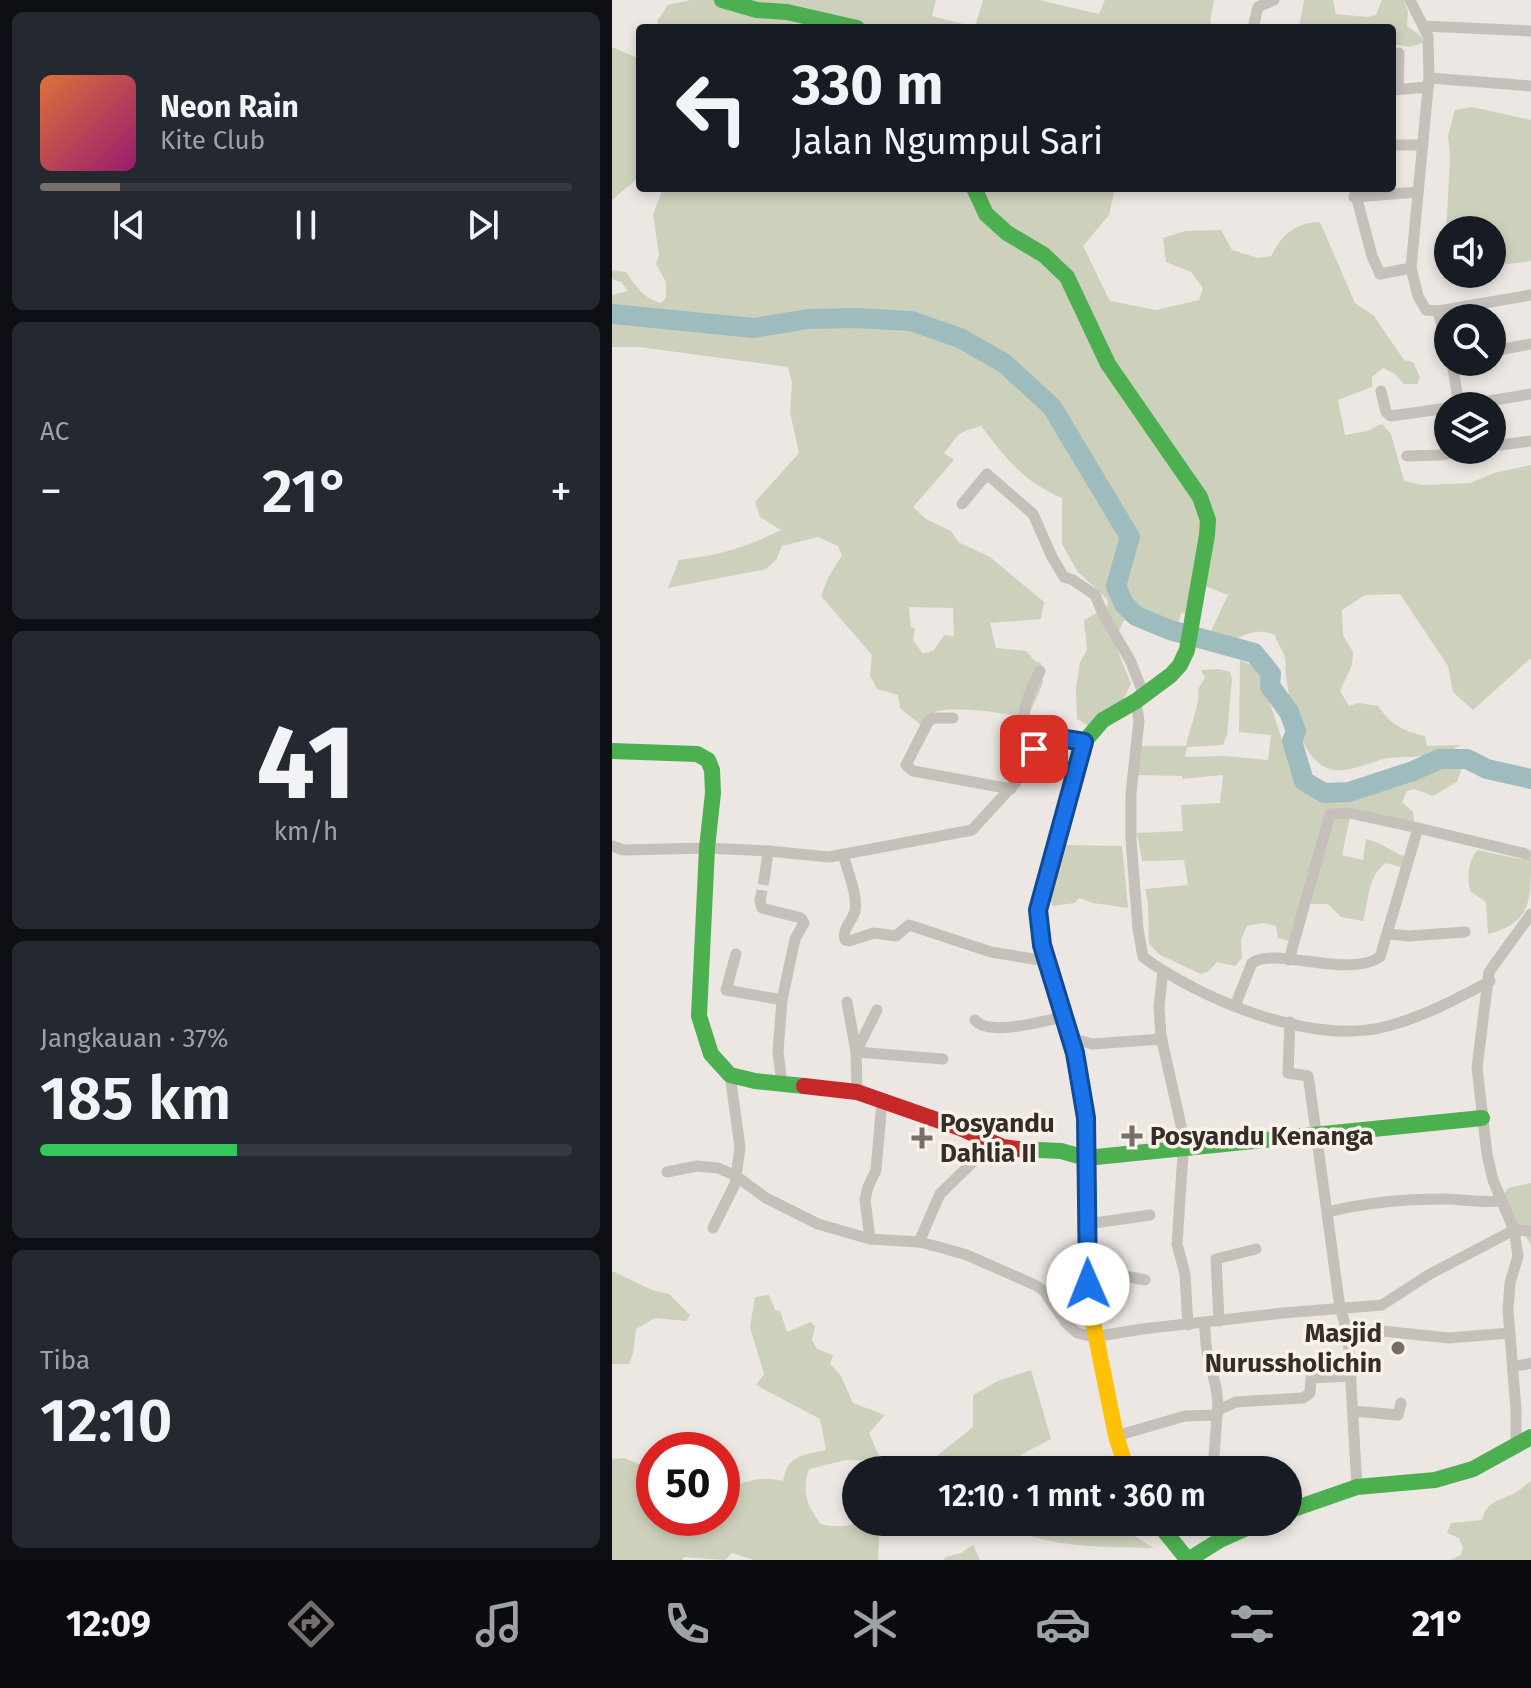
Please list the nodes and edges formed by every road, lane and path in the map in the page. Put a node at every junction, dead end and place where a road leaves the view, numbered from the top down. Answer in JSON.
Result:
{"nodes":[{"id":1,"x":722,"y":0,"type":"edge"},
{"id":2,"x":1274,"y":0,"type":"edge"},
{"id":3,"x":1410,"y":0,"type":"edge"},
{"id":4,"x":840,"y":24,"type":"edge"},
{"id":5,"x":1254,"y":24,"type":"edge"},
{"id":6,"x":1424,"y":26,"type":"junction"},
{"id":7,"x":1531,"y":31,"type":"edge"},
{"id":8,"x":1399,"y":53,"type":"dead end"},
{"id":9,"x":1396,"y":81,"type":"edge"},
{"id":10,"x":1428,"y":82,"type":"junction"},
{"id":11,"x":1531,"y":86,"type":"edge"},
{"id":12,"x":1396,"y":90,"type":"edge"},
{"id":13,"x":1396,"y":145,"type":"edge"},
{"id":14,"x":1423,"y":145,"type":"junction"},
{"id":15,"x":976,"y":192,"type":"edge"},
{"id":16,"x":1354,"y":192,"type":"edge"},
{"id":17,"x":1418,"y":192,"type":"junction"},
{"id":18,"x":1411,"y":268,"type":"junction"},
{"id":19,"x":1531,"y":295,"type":"edge"},
{"id":20,"x":1479,"y":304,"type":"edge"},
{"id":21,"x":1434,"y":311,"type":"edge"},
{"id":22,"x":1531,"y":344,"type":"edge"},
{"id":23,"x":1506,"y":348,"type":"edge"},
{"id":24,"x":1381,"y":391,"type":"dead end"},
{"id":25,"x":1531,"y":394,"type":"edge"},
{"id":26,"x":1506,"y":398,"type":"edge"},
{"id":27,"x":1434,"y":410,"type":"edge"},
{"id":28,"x":1531,"y":441,"type":"edge"},
{"id":29,"x":1506,"y":444,"type":"edge"},
{"id":30,"x":1434,"y":455,"type":"edge"},
{"id":31,"x":1407,"y":456,"type":"dead end"},
{"id":32,"x":962,"y":504,"type":"dead end"},
{"id":33,"x":1040,"y":671,"type":"dead end"},
{"id":34,"x":1140,"y":698,"type":"junction"},
{"id":35,"x":953,"y":718,"type":"dead end"},
{"id":36,"x":1084,"y":742,"type":"junction"},
{"id":37,"x":612,"y":751,"type":"edge"},
{"id":38,"x":1029,"y":756,"type":"junction"},
{"id":39,"x":1011,"y":789,"type":"junction"},
{"id":40,"x":1418,"y":828,"type":"junction"},
{"id":41,"x":612,"y":846,"type":"edge"},
{"id":42,"x":707,"y":848,"type":"junction"},
{"id":43,"x":768,"y":851,"type":"junction"},
{"id":44,"x":843,"y":854,"type":"junction"},
{"id":45,"x":1526,"y":854,"type":"dead end"},
{"id":46,"x":765,"y":874,"type":"tunnel mouth"},
{"id":47,"x":760,"y":901,"type":"dead end"},
{"id":48,"x":1531,"y":914,"type":"edge"},
{"id":49,"x":1465,"y":932,"type":"dead end"},
{"id":50,"x":1388,"y":934,"type":"junction"},
{"id":51,"x":736,"y":954,"type":"dead end"},
{"id":52,"x":1289,"y":960,"type":"junction"},
{"id":53,"x":1046,"y":961,"type":"junction"},
{"id":54,"x":1163,"y":971,"type":"junction"},
{"id":55,"x":1490,"y":981,"type":"junction"},
{"id":56,"x":726,"y":990,"type":"junction"},
{"id":57,"x":699,"y":993,"type":"junction"},
{"id":58,"x":782,"y":1000,"type":"junction"},
{"id":59,"x":847,"y":1002,"type":"dead end"},
{"id":60,"x":1235,"y":1006,"type":"junction"},
{"id":61,"x":877,"y":1010,"type":"dead end"},
{"id":62,"x":1063,"y":1017,"type":"junction"},
{"id":63,"x":975,"y":1020,"type":"dead end"},
{"id":64,"x":1290,"y":1022,"type":"junction"},
{"id":65,"x":1162,"y":1039,"type":"junction"},
{"id":66,"x":1071,"y":1041,"type":"junction"},
{"id":67,"x":856,"y":1052,"type":"junction"},
{"id":68,"x":943,"y":1059,"type":"dead end"},
{"id":69,"x":730,"y":1075,"type":"junction"},
{"id":70,"x":782,"y":1083,"type":"junction"},
{"id":71,"x":857,"y":1092,"type":"junction"},
{"id":72,"x":882,"y":1101,"type":"junction"},
{"id":73,"x":1482,"y":1118,"type":"junction"},
{"id":74,"x":1318,"y":1133,"type":"junction"},
{"id":75,"x":1001,"y":1146,"type":"junction"},
{"id":76,"x":1183,"y":1147,"type":"junction"},
{"id":77,"x":1086,"y":1158,"type":"junction"},
{"id":78,"x":667,"y":1172,"type":"dead end"},
{"id":79,"x":736,"y":1176,"type":"junction"},
{"id":80,"x":1500,"y":1201,"type":"junction"},
{"id":81,"x":1328,"y":1212,"type":"junction"},
{"id":82,"x":1150,"y":1215,"type":"dead end"},
{"id":83,"x":1087,"y":1224,"type":"junction"},
{"id":84,"x":713,"y":1228,"type":"dead end"},
{"id":85,"x":1514,"y":1230,"type":"junction"},
{"id":86,"x":1531,"y":1231,"type":"edge"},
{"id":87,"x":870,"y":1239,"type":"junction"},
{"id":88,"x":919,"y":1242,"type":"junction"},
{"id":89,"x":1256,"y":1249,"type":"dead end"},
{"id":90,"x":1145,"y":1280,"type":"dead end"},
{"id":91,"x":1088,"y":1284,"type":"junction"},
{"id":92,"x":1340,"y":1308,"type":"junction"},
{"id":93,"x":1219,"y":1321,"type":"junction"},
{"id":94,"x":1204,"y":1323,"type":"junction"},
{"id":95,"x":1188,"y":1325,"type":"junction"},
{"id":96,"x":1348,"y":1333,"type":"junction"},
{"id":97,"x":1509,"y":1333,"type":"junction"},
{"id":98,"x":1094,"y":1337,"type":"junction"},
{"id":99,"x":1531,"y":1363,"type":"edge"},
{"id":100,"x":1513,"y":1367,"type":"junction"},
{"id":101,"x":1351,"y":1376,"type":"junction"},
{"id":102,"x":1401,"y":1403,"type":"dead end"},
{"id":103,"x":1354,"y":1411,"type":"junction"},
{"id":104,"x":1217,"y":1412,"type":"junction"},
{"id":105,"x":1116,"y":1436,"type":"junction"},
{"id":106,"x":1524,"y":1440,"type":"edge"},
{"id":107,"x":1122,"y":1456,"type":"edge"},
{"id":108,"x":1214,"y":1456,"type":"edge"},
{"id":109,"x":1357,"y":1487,"type":"junction"},
{"id":110,"x":1302,"y":1506,"type":"edge"},
{"id":111,"x":1168,"y":1536,"type":"edge"},
{"id":112,"x":1219,"y":1536,"type":"edge"},
{"id":113,"x":1229,"y":1536,"type":"edge"},
{"id":114,"x":1220,"y":1540,"type":"junction"},
{"id":115,"x":1188,"y":1560,"type":"edge"}],
"edges":[{"from":1,"to":4,"type":"main road"},
{"from":2,"to":5,"type":"street"},
{"from":3,"to":6,"type":"street"},
{"from":6,"to":7,"type":"street"},
{"from":6,"to":10,"type":"street"},
{"from":8,"to":9,"type":"street"},
{"from":10,"to":11,"type":"street"},
{"from":10,"to":12,"type":"street"},
{"from":10,"to":14,"type":"street"},
{"from":13,"to":14,"type":"street"},
{"from":14,"to":17,"type":"street"},
{"from":15,"to":34,"type":"main road"},
{"from":16,"to":17,"type":"street"},
{"from":16,"to":18,"type":"street"},
{"from":17,"to":18,"type":"street"},
{"from":18,"to":21,"type":"street"},
{"from":19,"to":20,"type":"street"},
{"from":22,"to":23,"type":"street"},
{"from":24,"to":27,"type":"street"},
{"from":25,"to":26,"type":"street"},
{"from":28,"to":29,"type":"street"},
{"from":30,"to":31,"type":"street"},
{"from":32,"to":34,"type":"street"},
{"from":33,"to":38,"type":"street"},
{"from":34,"to":36,"type":"main road"},
{"from":34,"to":54,"type":"street"},
{"from":35,"to":39,"type":"street"},
{"from":36,"to":38,"type":"street"},
{"from":36,"to":53,"type":"main road"},
{"from":37,"to":42,"type":"main road"},
{"from":38,"to":39,"type":"street"},
{"from":39,"to":44,"type":"street"},
{"from":40,"to":45,"type":"street"},
{"from":40,"to":50,"type":"street"},
{"from":40,"to":52,"type":"street"},
{"from":41,"to":42,"type":"street"},
{"from":42,"to":43,"type":"street"},
{"from":42,"to":57,"type":"main road"},
{"from":43,"to":44,"type":"street"},
{"from":43,"to":46,"type":"street"},
{"from":44,"to":53,"type":"street"},
{"from":47,"to":58,"type":"street"},
{"from":48,"to":55,"type":"street"},
{"from":49,"to":50,"type":"street"},
{"from":50,"to":52,"type":"street"},
{"from":51,"to":56,"type":"street"},
{"from":52,"to":60,"type":"street"},
{"from":53,"to":62,"type":"main road"},
{"from":54,"to":60,"type":"street"},
{"from":54,"to":65,"type":"street"},
{"from":55,"to":64,"type":"street"},
{"from":55,"to":73,"type":"street"},
{"from":56,"to":57,"type":"street"},
{"from":56,"to":58,"type":"street"},
{"from":57,"to":69,"type":"main road"},
{"from":58,"to":70,"type":"street"},
{"from":59,"to":67,"type":"street"},
{"from":60,"to":64,"type":"street"},
{"from":61,"to":67,"type":"street"},
{"from":62,"to":63,"type":"street"},
{"from":62,"to":66,"type":"main road"},
{"from":64,"to":74,"type":"street"},
{"from":65,"to":66,"type":"street"},
{"from":65,"to":76,"type":"street"},
{"from":66,"to":77,"type":"main road"},
{"from":67,"to":68,"type":"street"},
{"from":67,"to":71,"type":"street"},
{"from":69,"to":70,"type":"main road"},
{"from":69,"to":79,"type":"street"},
{"from":70,"to":71,"type":"main road"},
{"from":71,"to":72,"type":"main road"},
{"from":72,"to":75,"type":"main road"},
{"from":72,"to":87,"type":"street"},
{"from":73,"to":74,"type":"main road"},
{"from":73,"to":80,"type":"street"},
{"from":74,"to":76,"type":"main road"},
{"from":74,"to":81,"type":"street"},
{"from":75,"to":77,"type":"main road"},
{"from":75,"to":88,"type":"street"},
{"from":76,"to":77,"type":"main road"},
{"from":76,"to":95,"type":"street"},
{"from":77,"to":83,"type":"main road"},
{"from":78,"to":79,"type":"street"},
{"from":79,"to":84,"type":"street"},
{"from":79,"to":87,"type":"street"},
{"from":80,"to":81,"type":"street"},
{"from":80,"to":85,"type":"street"},
{"from":81,"to":92,"type":"street"},
{"from":82,"to":83,"type":"street"},
{"from":83,"to":91,"type":"main road"},
{"from":85,"to":86,"type":"street"},
{"from":85,"to":92,"type":"street"},
{"from":85,"to":97,"type":"street"},
{"from":87,"to":88,"type":"street"},
{"from":88,"to":98,"type":"street"},
{"from":89,"to":93,"type":"street"},
{"from":90,"to":91,"type":"street"},
{"from":91,"to":98,"type":"main road"},
{"from":92,"to":93,"type":"street"},
{"from":92,"to":96,"type":"street"},
{"from":93,"to":94,"type":"street"},
{"from":94,"to":95,"type":"street"},
{"from":94,"to":104,"type":"street"},
{"from":95,"to":98,"type":"street"},
{"from":96,"to":97,"type":"street"},
{"from":96,"to":101,"type":"street"},
{"from":97,"to":100,"type":"street"},
{"from":98,"to":105,"type":"main road"},
{"from":99,"to":100,"type":"street"},
{"from":100,"to":106,"type":"street"},
{"from":101,"to":103,"type":"street"},
{"from":101,"to":104,"type":"street"},
{"from":102,"to":103,"type":"street"},
{"from":103,"to":109,"type":"street"},
{"from":104,"to":105,"type":"street"},
{"from":104,"to":108,"type":"street"},
{"from":105,"to":107,"type":"main road"},
{"from":106,"to":109,"type":"main road"},
{"from":109,"to":110,"type":"main road"},
{"from":111,"to":115,"type":"main road"},
{"from":112,"to":114,"type":"street"},
{"from":113,"to":114,"type":"main road"},
{"from":114,"to":115,"type":"main road"}]}
